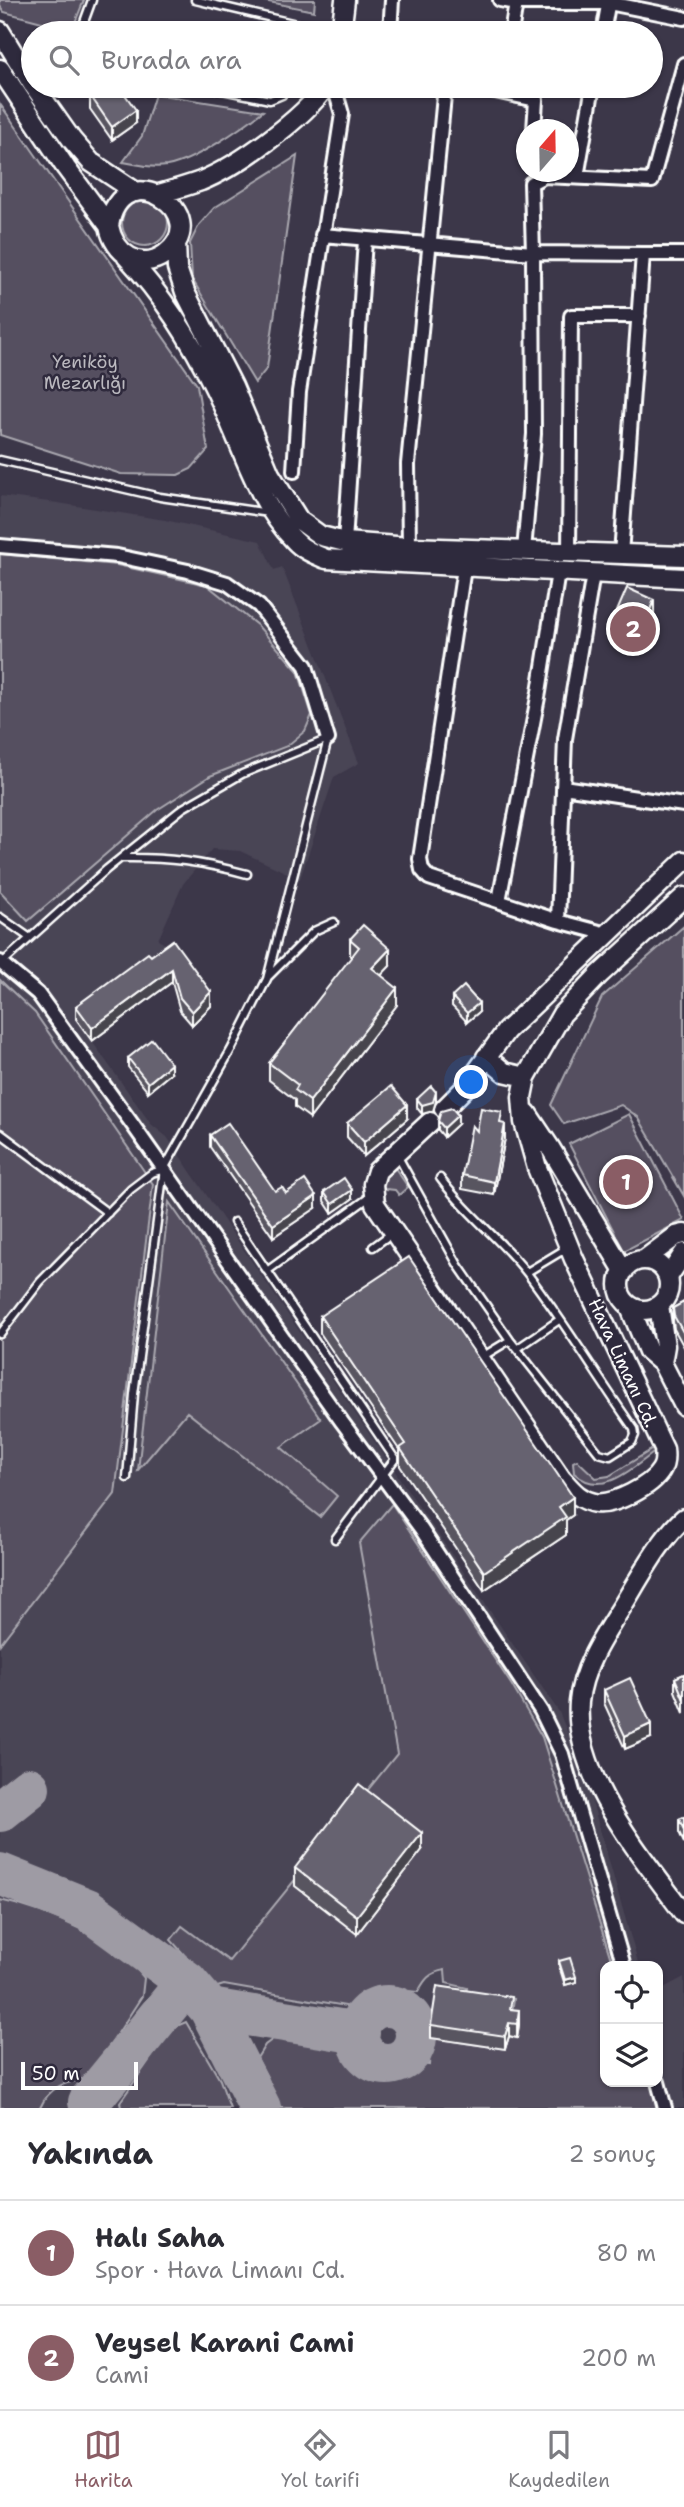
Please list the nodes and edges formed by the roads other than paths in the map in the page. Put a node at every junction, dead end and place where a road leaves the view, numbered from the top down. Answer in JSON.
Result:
{"nodes":[{"id":1,"x":92,"y":0,"type":"edge"},
{"id":2,"x":195,"y":0,"type":"edge"},
{"id":3,"x":345,"y":0,"type":"edge"},
{"id":4,"x":392,"y":0,"type":"edge"},
{"id":5,"x":500,"y":0,"type":"edge"},
{"id":6,"x":609,"y":2,"type":"edge"},
{"id":7,"x":516,"y":3,"type":"junction"},
{"id":8,"x":684,"y":18,"type":"edge"},
{"id":9,"x":84,"y":21,"type":"edge"},
{"id":10,"x":281,"y":21,"type":"edge"},
{"id":11,"x":342,"y":21,"type":"edge"},
{"id":12,"x":391,"y":21,"type":"edge"},
{"id":13,"x":513,"y":21,"type":"edge"},
{"id":14,"x":605,"y":21,"type":"edge"},
{"id":15,"x":0,"y":31,"type":"edge"},
{"id":16,"x":21,"y":64,"type":"edge"},
{"id":17,"x":684,"y":64,"type":"edge"},
{"id":18,"x":0,"y":69,"type":"edge"},
{"id":19,"x":43,"y":98,"type":"edge"},
{"id":20,"x":315,"y":98,"type":"edge"},
{"id":21,"x":337,"y":98,"type":"edge"},
{"id":22,"x":444,"y":98,"type":"edge"},
{"id":23,"x":527,"y":98,"type":"edge"},
{"id":24,"x":534,"y":98,"type":"edge"},
{"id":25,"x":591,"y":98,"type":"edge"},
{"id":26,"x":536,"y":100,"type":"junction"},
{"id":27,"x":535,"y":119,"type":"edge"},
{"id":28,"x":579,"y":166,"type":"edge"},
{"id":29,"x":579,"y":177,"type":"edge"},
{"id":30,"x":202,"y":180,"type":"junction"},
{"id":31,"x":531,"y":182,"type":"edge"},
{"id":32,"x":136,"y":192,"type":"junction"},
{"id":33,"x":159,"y":194,"type":"junction"},
{"id":34,"x":176,"y":210,"type":"junction"},
{"id":35,"x":109,"y":226,"type":"junction"},
{"id":36,"x":322,"y":235,"type":"junction"},
{"id":37,"x":365,"y":240,"type":"junction"},
{"id":38,"x":176,"y":242,"type":"junction"},
{"id":39,"x":430,"y":246,"type":"junction"},
{"id":40,"x":533,"y":253,"type":"junction"},
{"id":41,"x":643,"y":254,"type":"junction"},
{"id":42,"x":684,"y":254,"type":"edge"},
{"id":43,"x":126,"y":256,"type":"junction"},
{"id":44,"x":639,"y":316,"type":"junction"},
{"id":45,"x":0,"y":460,"type":"edge"},
{"id":46,"x":294,"y":471,"type":"dead end"},
{"id":47,"x":274,"y":514,"type":"junction"},
{"id":48,"x":345,"y":542,"type":"junction"},
{"id":49,"x":0,"y":546,"type":"edge"},
{"id":50,"x":409,"y":547,"type":"junction"},
{"id":51,"x":524,"y":551,"type":"junction"},
{"id":52,"x":569,"y":554,"type":"junction"},
{"id":53,"x":621,"y":554,"type":"junction"},
{"id":54,"x":684,"y":556,"type":"edge"},
{"id":55,"x":464,"y":568,"type":"junction"},
{"id":56,"x":558,"y":572,"type":"junction"},
{"id":57,"x":593,"y":574,"type":"junction"},
{"id":58,"x":684,"y":578,"type":"edge"},
{"id":59,"x":328,"y":739,"type":"junction"},
{"id":60,"x":563,"y":787,"type":"junction"},
{"id":61,"x":684,"y":805,"type":"edge"},
{"id":62,"x":121,"y":858,"type":"junction"},
{"id":63,"x":684,"y":861,"type":"edge"},
{"id":64,"x":247,"y":874,"type":"dead end"},
{"id":65,"x":684,"y":897,"type":"edge"},
{"id":66,"x":499,"y":901,"type":"junction"},
{"id":67,"x":0,"y":917,"type":"edge"},
{"id":68,"x":558,"y":921,"type":"junction"},
{"id":69,"x":334,"y":922,"type":"dead end"},
{"id":70,"x":607,"y":933,"type":"junction"},
{"id":71,"x":30,"y":938,"type":"junction"},
{"id":72,"x":1,"y":963,"type":"edge"},
{"id":73,"x":267,"y":979,"type":"junction"},
{"id":74,"x":486,"y":1057,"type":"junction"},
{"id":75,"x":526,"y":1077,"type":"junction"},
{"id":76,"x":523,"y":1108,"type":"junction"},
{"id":77,"x":444,"y":1109,"type":"edge"},
{"id":78,"x":430,"y":1122,"type":"dead end"},
{"id":79,"x":0,"y":1133,"type":"edge"},
{"id":80,"x":396,"y":1153,"type":"junction"},
{"id":81,"x":164,"y":1169,"type":"junction"},
{"id":82,"x":440,"y":1178,"type":"dead end"},
{"id":83,"x":373,"y":1195,"type":"junction"},
{"id":84,"x":108,"y":1213,"type":"junction"},
{"id":85,"x":234,"y":1222,"type":"dead end"},
{"id":86,"x":394,"y":1232,"type":"junction"},
{"id":87,"x":684,"y":1234,"type":"edge"},
{"id":88,"x":373,"y":1247,"type":"dead end"},
{"id":89,"x":569,"y":1247,"type":"junction"},
{"id":90,"x":684,"y":1253,"type":"edge"},
{"id":91,"x":644,"y":1260,"type":"junction"},
{"id":92,"x":267,"y":1271,"type":"junction"},
{"id":93,"x":624,"y":1271,"type":"junction"},
{"id":94,"x":527,"y":1272,"type":"junction"},
{"id":95,"x":668,"y":1277,"type":"junction"},
{"id":96,"x":659,"y":1305,"type":"junction"},
{"id":97,"x":629,"y":1306,"type":"junction"},
{"id":98,"x":559,"y":1320,"type":"junction"},
{"id":99,"x":0,"y":1334,"type":"edge"},
{"id":100,"x":510,"y":1340,"type":"junction"},
{"id":101,"x":518,"y":1348,"type":"junction"},
{"id":102,"x":480,"y":1359,"type":"junction"},
{"id":103,"x":662,"y":1363,"type":"junction"},
{"id":104,"x":684,"y":1406,"type":"edge"},
{"id":105,"x":382,"y":1476,"type":"junction"},
{"id":106,"x":127,"y":1478,"type":"dead end"},
{"id":107,"x":684,"y":1518,"type":"edge"},
{"id":108,"x":335,"y":1539,"type":"dead end"},
{"id":109,"x":683,"y":1911,"type":"edge"},
{"id":110,"x":623,"y":1961,"type":"edge"},
{"id":111,"x":659,"y":2087,"type":"edge"},
{"id":112,"x":665,"y":2108,"type":"edge"}],
"edges":[{"from":1,"to":9,"type":"lane"},
{"from":2,"to":10,"type":"lane"},
{"from":3,"to":11,"type":"street"},
{"from":4,"to":12,"type":"street"},
{"from":5,"to":7,"type":"street"},
{"from":6,"to":7,"type":"street"},
{"from":6,"to":8,"type":"street"},
{"from":6,"to":14,"type":"street"},
{"from":7,"to":13,"type":"street"},
{"from":15,"to":16,"type":"street"},
{"from":17,"to":29,"type":"street"},
{"from":18,"to":35,"type":"street"},
{"from":19,"to":32,"type":"street"},
{"from":20,"to":30,"type":"street"},
{"from":21,"to":36,"type":"street"},
{"from":22,"to":39,"type":"street"},
{"from":23,"to":26,"type":"street"},
{"from":24,"to":26,"type":"street"},
{"from":25,"to":28,"type":"street"},
{"from":26,"to":27,"type":"street"},
{"from":30,"to":33,"type":"street"},
{"from":30,"to":34,"type":"street"},
{"from":31,"to":40,"type":"street"},
{"from":32,"to":33,"type":"street"},
{"from":32,"to":35,"type":"street"},
{"from":33,"to":34,"type":"street"},
{"from":34,"to":38,"type":"street"},
{"from":35,"to":43,"type":"street"},
{"from":36,"to":37,"type":"street"},
{"from":36,"to":46,"type":"street"},
{"from":37,"to":39,"type":"street"},
{"from":37,"to":48,"type":"street"},
{"from":38,"to":43,"type":"street"},
{"from":38,"to":48,"type":"street"},
{"from":39,"to":40,"type":"street"},
{"from":39,"to":50,"type":"street"},
{"from":40,"to":41,"type":"street"},
{"from":40,"to":51,"type":"street"},
{"from":41,"to":42,"type":"street"},
{"from":41,"to":44,"type":"street"},
{"from":43,"to":47,"type":"street"},
{"from":44,"to":52,"type":"street"},
{"from":44,"to":53,"type":"street"},
{"from":45,"to":47,"type":"lane"},
{"from":47,"to":55,"type":"street"},
{"from":48,"to":50,"type":"street"},
{"from":49,"to":59,"type":"street"},
{"from":50,"to":51,"type":"street"},
{"from":51,"to":52,"type":"street"},
{"from":52,"to":53,"type":"street"},
{"from":53,"to":54,"type":"street"},
{"from":55,"to":56,"type":"street"},
{"from":55,"to":66,"type":"street"},
{"from":56,"to":57,"type":"street"},
{"from":56,"to":66,"type":"street"},
{"from":57,"to":58,"type":"street"},
{"from":57,"to":60,"type":"street"},
{"from":59,"to":62,"type":"lane"},
{"from":59,"to":73,"type":"lane"},
{"from":60,"to":61,"type":"street"},
{"from":60,"to":68,"type":"street"},
{"from":62,"to":64,"type":"lane"},
{"from":62,"to":71,"type":"lane"},
{"from":63,"to":70,"type":"street"},
{"from":65,"to":75,"type":"street","name":"Hava Limanı Cd."},
{"from":66,"to":68,"type":"street"},
{"from":67,"to":71,"type":"lane"},
{"from":68,"to":70,"type":"street"},
{"from":69,"to":73,"type":"lane"},
{"from":70,"to":74,"type":"street"},
{"from":71,"to":72,"type":"lane"},
{"from":72,"to":81,"type":"street"},
{"from":73,"to":81,"type":"lane"},
{"from":74,"to":75,"type":"street"},
{"from":74,"to":77,"type":"street"},
{"from":75,"to":76,"type":"street","name":"Hava Limanı Cd."},
{"from":76,"to":89,"type":"street","name":"Hava Limanı Cd."},
{"from":76,"to":93,"type":"street"},
{"from":78,"to":80,"type":"street"},
{"from":79,"to":84,"type":"lane"},
{"from":80,"to":83,"type":"street"},
{"from":80,"to":100,"type":"lane"},
{"from":81,"to":84,"type":"lane"},
{"from":81,"to":105,"type":"street"},
{"from":81,"to":106,"type":"lane"},
{"from":82,"to":94,"type":"lane"},
{"from":83,"to":86,"type":"street","name":"Hava Limanı Cd."},
{"from":83,"to":92,"type":"lane"},
{"from":84,"to":99,"type":"lane"},
{"from":85,"to":92,"type":"lane"},
{"from":86,"to":88,"type":"lane"},
{"from":86,"to":102,"type":"street","name":"Hava Limanı Cd."},
{"from":87,"to":91,"type":"street"},
{"from":89,"to":94,"type":"lane"},
{"from":89,"to":102,"type":"street","name":"Hava Limanı Cd."},
{"from":90,"to":95,"type":"street"},
{"from":91,"to":93,"type":"street"},
{"from":91,"to":95,"type":"street"},
{"from":92,"to":105,"type":"lane"},
{"from":93,"to":97,"type":"street"},
{"from":94,"to":98,"type":"lane"},
{"from":95,"to":96,"type":"street"},
{"from":96,"to":97,"type":"street"},
{"from":96,"to":103,"type":"street"},
{"from":97,"to":103,"type":"street"},
{"from":98,"to":101,"type":"lane"},
{"from":98,"to":101,"type":"lane"},
{"from":100,"to":101,"type":"lane"},
{"from":100,"to":102,"type":"lane"},
{"from":103,"to":104,"type":"street"},
{"from":105,"to":108,"type":"lane"},
{"from":105,"to":110,"type":"street"},
{"from":107,"to":109,"type":"street"},
{"from":111,"to":112,"type":"street"}]}
